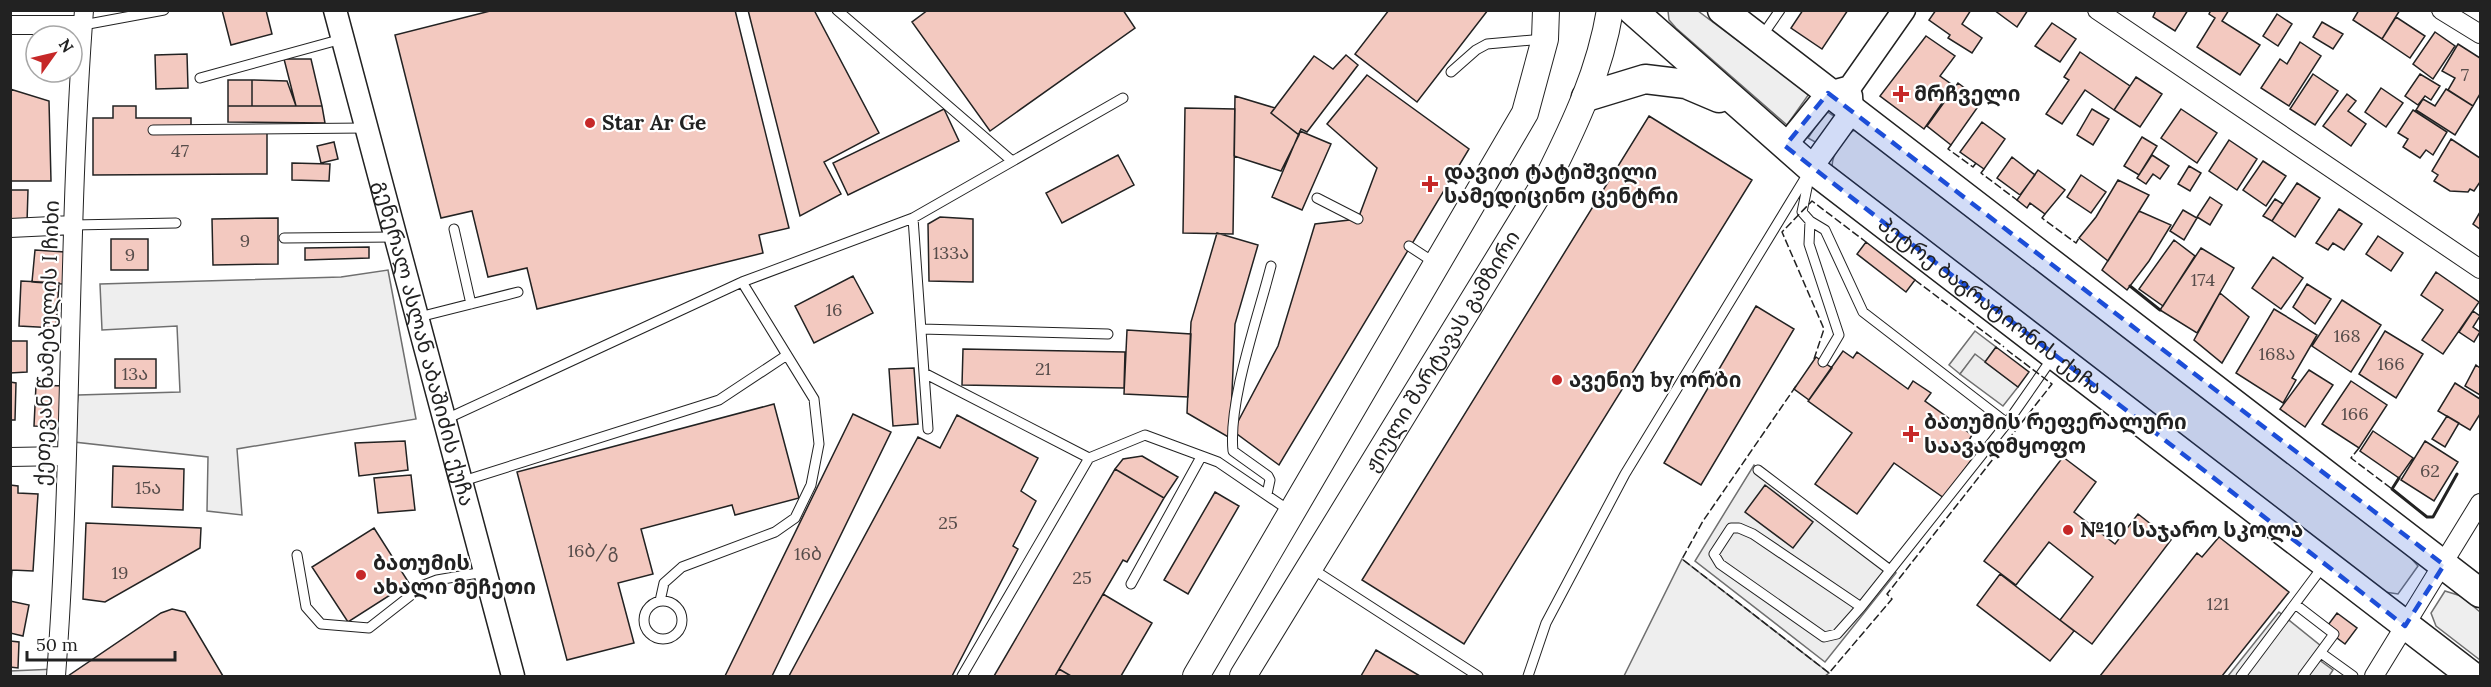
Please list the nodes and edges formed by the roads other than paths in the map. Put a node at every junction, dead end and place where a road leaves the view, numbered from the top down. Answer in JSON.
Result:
{"nodes":[{"id":1,"x":164,"y":10,"type":"edge"},
{"id":2,"x":334,"y":10,"type":"edge"},
{"id":3,"x":837,"y":10,"type":"edge"},
{"id":4,"x":1546,"y":10,"type":"edge"},
{"id":5,"x":1610,"y":10,"type":"edge"},
{"id":6,"x":1632,"y":10,"type":"edge"},
{"id":7,"x":1722,"y":10,"type":"edge"},
{"id":8,"x":1780,"y":10,"type":"edge"},
{"id":9,"x":1904,"y":10,"type":"edge"},
{"id":10,"x":2097,"y":10,"type":"edge"},
{"id":11,"x":2441,"y":10,"type":"edge"},
{"id":12,"x":84,"y":17,"type":"edge"},
{"id":13,"x":10,"y":25,"type":"edge"},
{"id":14,"x":2481,"y":34,"type":"edge"},
{"id":15,"x":342,"y":39,"type":"junction"},
{"id":16,"x":1545,"y":39,"type":"junction"},
{"id":17,"x":1760,"y":39,"type":"junction"},
{"id":18,"x":1451,"y":72,"type":"dead end"},
{"id":19,"x":200,"y":78,"type":"dead end"},
{"id":20,"x":1586,"y":97,"type":"junction"},
{"id":21,"x":1843,"y":97,"type":"junction"},
{"id":22,"x":1123,"y":98,"type":"dead end"},
{"id":23,"x":1751,"y":116,"type":"junction"},
{"id":24,"x":366,"y":128,"type":"junction"},
{"id":25,"x":153,"y":130,"type":"dead end"},
{"id":26,"x":1785,"y":146,"type":"junction"},
{"id":27,"x":1012,"y":161,"type":"junction"},
{"id":28,"x":1811,"y":168,"type":"junction"},
{"id":29,"x":1317,"y":198,"type":"dead end"},
{"id":30,"x":913,"y":218,"type":"junction"},
{"id":31,"x":1358,"y":219,"type":"dead end"},
{"id":32,"x":1810,"y":221,"type":"junction"},
{"id":33,"x":176,"y":224,"type":"dead end"},
{"id":34,"x":73,"y":225,"type":"junction"},
{"id":35,"x":10,"y":228,"type":"edge"},
{"id":36,"x":454,"y":229,"type":"dead end"},
{"id":37,"x":395,"y":237,"type":"junction"},
{"id":38,"x":284,"y":238,"type":"dead end"},
{"id":39,"x":1409,"y":246,"type":"dead end"},
{"id":40,"x":1437,"y":264,"type":"junction"},
{"id":41,"x":1271,"y":266,"type":"dead end"},
{"id":42,"x":2481,"y":269,"type":"edge"},
{"id":43,"x":742,"y":282,"type":"junction"},
{"id":44,"x":518,"y":292,"type":"dead end"},
{"id":45,"x":471,"y":303,"type":"junction"},
{"id":46,"x":417,"y":318,"type":"junction"},
{"id":47,"x":921,"y":330,"type":"junction"},
{"id":48,"x":1108,"y":334,"type":"dead end"},
{"id":49,"x":787,"y":355,"type":"junction"},
{"id":50,"x":2055,"y":356,"type":"junction"},
{"id":51,"x":1823,"y":362,"type":"dead end"},
{"id":52,"x":924,"y":374,"type":"junction"},
{"id":53,"x":444,"y":420,"type":"junction"},
{"id":54,"x":2007,"y":423,"type":"junction"},
{"id":55,"x":928,"y":429,"type":"dead end"},
{"id":56,"x":66,"y":456,"type":"junction"},
{"id":57,"x":10,"y":457,"type":"edge"},
{"id":58,"x":1201,"y":457,"type":"junction"},
{"id":59,"x":1089,"y":458,"type":"junction"},
{"id":60,"x":1758,"y":470,"type":"dead end"},
{"id":61,"x":460,"y":482,"type":"junction"},
{"id":62,"x":1267,"y":494,"type":"junction"},
{"id":63,"x":2481,"y":503,"type":"edge"},
{"id":64,"x":1292,"y":512,"type":"junction"},
{"id":65,"x":297,"y":555,"type":"dead end"},
{"id":66,"x":2325,"y":564,"type":"junction"},
{"id":67,"x":2444,"y":565,"type":"junction"},
{"id":68,"x":1311,"y":568,"type":"junction"},
{"id":69,"x":1890,"y":570,"type":"junction"},
{"id":70,"x":484,"y":572,"type":"junction"},
{"id":71,"x":1131,"y":584,"type":"dead end"},
{"id":72,"x":2481,"y":593,"type":"edge"},
{"id":73,"x":660,"y":601,"type":"junction"},
{"id":74,"x":2295,"y":604,"type":"junction"},
{"id":75,"x":1861,"y":607,"type":"junction"},
{"id":76,"x":2405,"y":626,"type":"junction"},
{"id":77,"x":2321,"y":653,"type":"junction"},
{"id":78,"x":56,"y":676,"type":"edge"},
{"id":79,"x":513,"y":676,"type":"edge"},
{"id":80,"x":962,"y":676,"type":"edge"},
{"id":81,"x":1196,"y":676,"type":"edge"},
{"id":82,"x":1243,"y":676,"type":"edge"},
{"id":83,"x":1478,"y":676,"type":"edge"},
{"id":84,"x":1528,"y":676,"type":"edge"},
{"id":85,"x":2241,"y":676,"type":"edge"},
{"id":86,"x":2303,"y":676,"type":"edge"},
{"id":87,"x":2353,"y":676,"type":"edge"},
{"id":88,"x":2374,"y":676,"type":"edge"},
{"id":89,"x":2472,"y":676,"type":"edge"}],
"edges":[{"from":1,"to":12,"type":"lane"},
{"from":2,"to":15,"type":"street","name":"გენერალ ასლან აბაშიძის ქუჩა"},
{"from":3,"to":27,"type":"lane"},
{"from":4,"to":16,"type":"main road"},
{"from":5,"to":20,"type":"main road","name":"ჟიული შარტავას გამზირი"},
{"from":6,"to":23,"type":"main road","name":"პეტრე ბაგრატიონის ქუჩა"},
{"from":7,"to":17,"type":"main road"},
{"from":8,"to":17,"type":"lane"},
{"from":9,"to":21,"type":"street"},
{"from":10,"to":42,"type":"street"},
{"from":11,"to":14,"type":"street"},
{"from":12,"to":13,"type":"street"},
{"from":12,"to":34,"type":"street","name":"ქეთევან წამებულის I ჩიხი"},
{"from":15,"to":19,"type":"lane"},
{"from":15,"to":24,"type":"street","name":"გენერალ ასლან აბაშიძის ქუჩა"},
{"from":16,"to":18,"type":"lane"},
{"from":16,"to":40,"type":"main road"},
{"from":17,"to":21,"type":"main road"},
{"from":20,"to":23,"type":"main road"},
{"from":20,"to":68,"type":"main road","name":"ჟიული შარტავას გამზირი"},
{"from":21,"to":26,"type":"street"},
{"from":21,"to":28,"type":"street"},
{"from":21,"to":67,"type":"main road"},
{"from":22,"to":27,"type":"lane"},
{"from":23,"to":26,"type":"main road","name":"პეტრე ბაგრატიონის ქუჩა"},
{"from":24,"to":25,"type":"lane"},
{"from":24,"to":37,"type":"street","name":"გენერალ ასლან აბაშიძის ქუჩა"},
{"from":26,"to":28,"type":"main road","name":"პეტრე ბაგრატიონის ქუჩა"},
{"from":27,"to":30,"type":"lane"},
{"from":28,"to":32,"type":"lane"},
{"from":28,"to":50,"type":"main road","name":"პეტრე ბაგრატიონის ქუჩა"},
{"from":28,"to":84,"type":"lane"},
{"from":29,"to":31,"type":"lane"},
{"from":30,"to":43,"type":"lane"},
{"from":30,"to":47,"type":"lane"},
{"from":32,"to":51,"type":"lane"},
{"from":32,"to":54,"type":"lane"},
{"from":33,"to":34,"type":"lane"},
{"from":34,"to":35,"type":"street"},
{"from":34,"to":56,"type":"street","name":"ქეთევან წამებულის I ჩიხი"},
{"from":36,"to":45,"type":"lane"},
{"from":37,"to":38,"type":"lane"},
{"from":37,"to":46,"type":"street","name":"გენერალ ასლან აბაშიძის ქუჩა"},
{"from":39,"to":40,"type":"lane"},
{"from":40,"to":64,"type":"main road"},
{"from":41,"to":62,"type":"lane"},
{"from":43,"to":49,"type":"lane"},
{"from":43,"to":53,"type":"lane"},
{"from":44,"to":45,"type":"lane"},
{"from":45,"to":46,"type":"lane"},
{"from":46,"to":53,"type":"street","name":"გენერალ ასლან აბაშიძის ქუჩა"},
{"from":47,"to":48,"type":"lane"},
{"from":47,"to":52,"type":"lane"},
{"from":49,"to":61,"type":"lane"},
{"from":49,"to":73,"type":"lane"},
{"from":50,"to":54,"type":"lane"},
{"from":50,"to":66,"type":"main road","name":"პეტრე ბაგრატიონის ქუჩა"},
{"from":52,"to":55,"type":"lane"},
{"from":52,"to":59,"type":"lane"},
{"from":53,"to":61,"type":"street","name":"გენერალ ასლან აბაშიძის ქუჩა"},
{"from":54,"to":69,"type":"lane"},
{"from":56,"to":57,"type":"street"},
{"from":56,"to":78,"type":"street","name":"ქეთევან წამებულის I ჩიხი"},
{"from":58,"to":59,"type":"lane"},
{"from":58,"to":62,"type":"lane"},
{"from":58,"to":71,"type":"lane"},
{"from":59,"to":80,"type":"lane"},
{"from":60,"to":69,"type":"lane"},
{"from":61,"to":70,"type":"street","name":"გენერალ ასლან აბაშიძის ქუჩა"},
{"from":62,"to":64,"type":"lane"},
{"from":63,"to":67,"type":"street"},
{"from":64,"to":81,"type":"main road"},
{"from":65,"to":70,"type":"lane"},
{"from":66,"to":74,"type":"lane"},
{"from":66,"to":76,"type":"main road","name":"პეტრე ბაგრატიონის ქუჩა"},
{"from":67,"to":72,"type":"main road"},
{"from":67,"to":76,"type":"street"},
{"from":68,"to":82,"type":"main road","name":"ჟიული შარტავას გამზირი"},
{"from":68,"to":83,"type":"lane"},
{"from":69,"to":75,"type":"lane"},
{"from":70,"to":79,"type":"street","name":"გენერალ ასლან აბაშიძის ქუჩა"},
{"from":73,"to":73,"type":"lane"},
{"from":74,"to":77,"type":"lane"},
{"from":74,"to":85,"type":"lane"},
{"from":75,"to":75,"type":"lane"},
{"from":76,"to":88,"type":"street"},
{"from":76,"to":89,"type":"main road","name":"პეტრე ბაგრატიონის ქუჩა"},
{"from":77,"to":86,"type":"lane"},
{"from":77,"to":87,"type":"lane"}]}
